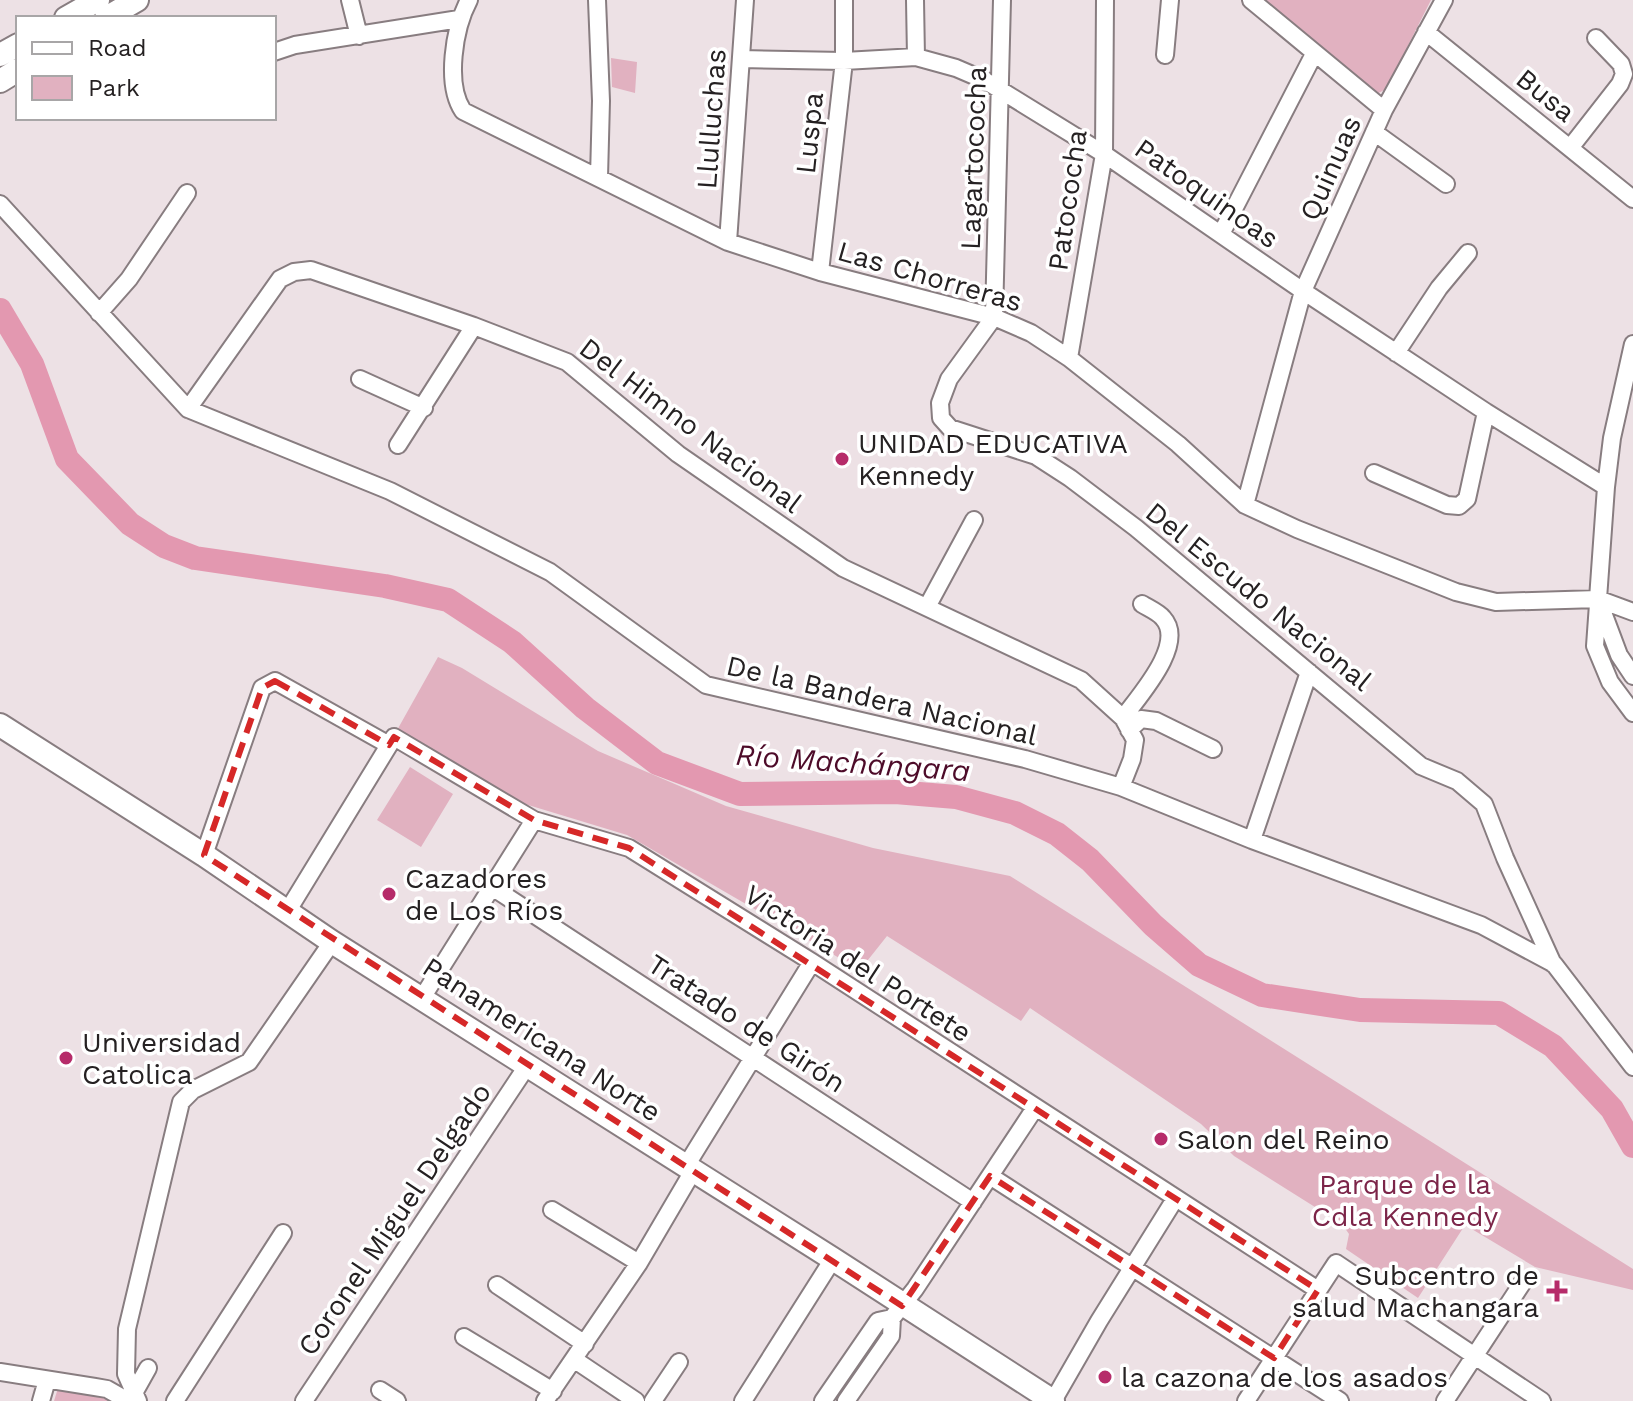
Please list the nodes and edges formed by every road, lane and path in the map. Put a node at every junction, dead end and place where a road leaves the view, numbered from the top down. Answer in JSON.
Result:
{"nodes":[{"id":1,"x":98,"y":0,"type":"edge"},
{"id":2,"x":137,"y":0,"type":"edge"},
{"id":3,"x":350,"y":0,"type":"edge"},
{"id":4,"x":469,"y":0,"type":"edge"},
{"id":5,"x":597,"y":0,"type":"edge"},
{"id":6,"x":745,"y":0,"type":"edge"},
{"id":7,"x":844,"y":0,"type":"edge"},
{"id":8,"x":915,"y":0,"type":"edge"},
{"id":9,"x":1002,"y":0,"type":"edge"},
{"id":10,"x":1105,"y":0,"type":"edge"},
{"id":11,"x":1170,"y":0,"type":"edge"},
{"id":12,"x":1251,"y":0,"type":"edge"},
{"id":13,"x":1444,"y":0,"type":"edge"},
{"id":14,"x":70,"y":16,"type":"edge"},
{"id":15,"x":109,"y":16,"type":"edge"},
{"id":16,"x":459,"y":19,"type":"junction"},
{"id":17,"x":1426,"y":32,"type":"junction"},
{"id":18,"x":359,"y":36,"type":"junction"},
{"id":19,"x":1596,"y":38,"type":"dead end"},
{"id":20,"x":276,"y":51,"type":"edge"},
{"id":21,"x":1314,"y":54,"type":"junction"},
{"id":22,"x":1165,"y":55,"type":"dead end"},
{"id":23,"x":916,"y":57,"type":"junction"},
{"id":24,"x":741,"y":59,"type":"junction"},
{"id":25,"x":844,"y":61,"type":"junction"},
{"id":26,"x":1002,"y":92,"type":"junction"},
{"id":27,"x":1384,"y":110,"type":"junction"},
{"id":28,"x":1374,"y":132,"type":"junction"},
{"id":29,"x":1570,"y":148,"type":"junction"},
{"id":30,"x":1104,"y":154,"type":"junction"},
{"id":31,"x":599,"y":177,"type":"junction"},
{"id":32,"x":1446,"y":184,"type":"dead end"},
{"id":33,"x":187,"y":193,"type":"dead end"},
{"id":34,"x":1633,"y":199,"type":"edge"},
{"id":35,"x":0,"y":204,"type":"edge"},
{"id":36,"x":1221,"y":234,"type":"junction"},
{"id":37,"x":728,"y":242,"type":"junction"},
{"id":38,"x":1468,"y":253,"type":"dead end"},
{"id":39,"x":820,"y":272,"type":"junction"},
{"id":40,"x":1303,"y":291,"type":"junction"},
{"id":41,"x":99,"y":313,"type":"junction"},
{"id":42,"x":994,"y":317,"type":"junction"},
{"id":43,"x":474,"y":326,"type":"junction"},
{"id":44,"x":1396,"y":353,"type":"junction"},
{"id":45,"x":1632,"y":354,"type":"edge"},
{"id":46,"x":1069,"y":358,"type":"junction"},
{"id":47,"x":360,"y":379,"type":"dead end"},
{"id":48,"x":424,"y":408,"type":"junction"},
{"id":49,"x":188,"y":409,"type":"junction"},
{"id":50,"x":1486,"y":412,"type":"junction"},
{"id":51,"x":398,"y":445,"type":"dead end"},
{"id":52,"x":1374,"y":473,"type":"dead end"},
{"id":53,"x":1606,"y":487,"type":"junction"},
{"id":54,"x":1245,"y":505,"type":"junction"},
{"id":55,"x":974,"y":520,"type":"dead end"},
{"id":56,"x":1598,"y":599,"type":"junction"},
{"id":57,"x":1142,"y":604,"type":"dead end"},
{"id":58,"x":927,"y":607,"type":"junction"},
{"id":59,"x":1633,"y":612,"type":"edge"},
{"id":60,"x":1309,"y":672,"type":"junction"},
{"id":61,"x":1633,"y":676,"type":"edge"},
{"id":62,"x":1633,"y":713,"type":"edge"},
{"id":63,"x":1126,"y":724,"type":"junction"},
{"id":64,"x":0,"y":725,"type":"edge"},
{"id":65,"x":389,"y":745,"type":"junction"},
{"id":66,"x":1213,"y":749,"type":"dead end"},
{"id":67,"x":1121,"y":787,"type":"junction"},
{"id":68,"x":534,"y":820,"type":"junction"},
{"id":69,"x":1252,"y":840,"type":"junction"},
{"id":70,"x":204,"y":855,"type":"junction"},
{"id":71,"x":492,"y":887,"type":"junction"},
{"id":72,"x":287,"y":912,"type":"junction"},
{"id":73,"x":332,"y":942,"type":"junction"},
{"id":74,"x":812,"y":962,"type":"junction"},
{"id":75,"x":1554,"y":964,"type":"junction"},
{"id":76,"x":422,"y":998,"type":"junction"},
{"id":77,"x":753,"y":1059,"type":"junction"},
{"id":78,"x":527,"y":1066,"type":"junction"},
{"id":79,"x":1633,"y":1067,"type":"edge"},
{"id":80,"x":1035,"y":1108,"type":"junction"},
{"id":81,"x":689,"y":1168,"type":"junction"},
{"id":82,"x":990,"y":1176,"type":"junction"},
{"id":83,"x":1175,"y":1199,"type":"junction"},
{"id":84,"x":973,"y":1202,"type":"junction"},
{"id":85,"x":552,"y":1210,"type":"dead end"},
{"id":86,"x":283,"y":1233,"type":"dead end"},
{"id":87,"x":833,"y":1259,"type":"junction"},
{"id":88,"x":639,"y":1263,"type":"junction"},
{"id":89,"x":1132,"y":1267,"type":"junction"},
{"id":90,"x":1523,"y":1282,"type":"dead end"},
{"id":91,"x":497,"y":1285,"type":"dead end"},
{"id":92,"x":1318,"y":1290,"type":"junction"},
{"id":93,"x":897,"y":1312,"type":"junction"},
{"id":94,"x":464,"y":1337,"type":"dead end"},
{"id":95,"x":585,"y":1344,"type":"junction"},
{"id":96,"x":1475,"y":1355,"type":"junction"},
{"id":97,"x":1274,"y":1358,"type":"junction"},
{"id":98,"x":575,"y":1360,"type":"junction"},
{"id":99,"x":679,"y":1362,"type":"dead end"},
{"id":100,"x":148,"y":1368,"type":"dead end"},
{"id":101,"x":0,"y":1372,"type":"edge"},
{"id":102,"x":47,"y":1380,"type":"junction"},
{"id":103,"x":380,"y":1390,"type":"dead end"},
{"id":104,"x":549,"y":1396,"type":"edge"},
{"id":105,"x":133,"y":1398,"type":"edge"},
{"id":106,"x":41,"y":1401,"type":"edge"},
{"id":107,"x":175,"y":1401,"type":"edge"},
{"id":108,"x":304,"y":1401,"type":"edge"},
{"id":109,"x":397,"y":1401,"type":"edge"},
{"id":110,"x":636,"y":1401,"type":"edge"},
{"id":111,"x":653,"y":1401,"type":"edge"},
{"id":112,"x":743,"y":1401,"type":"edge"},
{"id":113,"x":823,"y":1401,"type":"edge"},
{"id":114,"x":846,"y":1401,"type":"edge"},
{"id":115,"x":1053,"y":1401,"type":"edge"},
{"id":116,"x":1246,"y":1401,"type":"edge"},
{"id":117,"x":1340,"y":1401,"type":"edge"},
{"id":118,"x":1445,"y":1401,"type":"edge"},
{"id":119,"x":1542,"y":1401,"type":"edge"}],
"edges":[{"from":1,"to":14,"type":"main road"},
{"from":2,"to":15,"type":"main road"},
{"from":3,"to":18,"type":"street"},
{"from":4,"to":16,"type":"street","name":"Las Chorreras"},
{"from":5,"to":31,"type":"street"},
{"from":6,"to":24,"type":"street","name":"Llulluchas"},
{"from":7,"to":25,"type":"street","name":"Luspa"},
{"from":8,"to":23,"type":"street"},
{"from":9,"to":26,"type":"street","name":"Lagartococha"},
{"from":10,"to":30,"type":"street","name":"Patococha"},
{"from":11,"to":22,"type":"street"},
{"from":12,"to":21,"type":"street"},
{"from":13,"to":17,"type":"street","name":"Quinuas"},
{"from":16,"to":18,"type":"street"},
{"from":16,"to":31,"type":"street","name":"Las Chorreras"},
{"from":17,"to":27,"type":"street","name":"Quinuas"},
{"from":17,"to":29,"type":"street","name":"Busa"},
{"from":18,"to":20,"type":"street"},
{"from":19,"to":29,"type":"street"},
{"from":21,"to":27,"type":"street"},
{"from":21,"to":36,"type":"street"},
{"from":23,"to":25,"type":"street","name":"Patoquinoas"},
{"from":23,"to":26,"type":"street","name":"Patoquinoas"},
{"from":24,"to":25,"type":"street","name":"Patoquinoas"},
{"from":24,"to":37,"type":"street","name":"Llulluchas"},
{"from":25,"to":39,"type":"street","name":"Luspa"},
{"from":26,"to":30,"type":"street","name":"Patoquinoas"},
{"from":26,"to":42,"type":"street","name":"Lagartococha"},
{"from":27,"to":28,"type":"street","name":"Quinuas"},
{"from":28,"to":32,"type":"street"},
{"from":28,"to":40,"type":"street","name":"Quinuas"},
{"from":29,"to":34,"type":"street","name":"Busa"},
{"from":30,"to":36,"type":"street","name":"Patoquinoas"},
{"from":30,"to":46,"type":"street","name":"Patococha"},
{"from":31,"to":37,"type":"street","name":"Las Chorreras"},
{"from":33,"to":41,"type":"street"},
{"from":35,"to":41,"type":"street","name":"De la Bandera Nacional"},
{"from":36,"to":40,"type":"street","name":"Patoquinoas"},
{"from":37,"to":39,"type":"street","name":"Las Chorreras"},
{"from":38,"to":44,"type":"street"},
{"from":39,"to":42,"type":"street","name":"Las Chorreras"},
{"from":40,"to":44,"type":"street","name":"Patoquinoas"},
{"from":40,"to":54,"type":"street","name":"Quinuas"},
{"from":41,"to":49,"type":"street","name":"De la Bandera Nacional"},
{"from":42,"to":46,"type":"street","name":"Las Chorreras"},
{"from":42,"to":60,"type":"street","name":"Del Escudo Nacional"},
{"from":43,"to":48,"type":"street"},
{"from":43,"to":49,"type":"street","name":"Del Himno Nacional"},
{"from":43,"to":58,"type":"street","name":"Del Himno Nacional"},
{"from":44,"to":50,"type":"street","name":"Patoquinoas"},
{"from":45,"to":53,"type":"street"},
{"from":46,"to":54,"type":"street","name":"Las Chorreras"},
{"from":47,"to":48,"type":"street"},
{"from":48,"to":51,"type":"street"},
{"from":49,"to":67,"type":"street","name":"De la Bandera Nacional"},
{"from":50,"to":52,"type":"street"},
{"from":50,"to":53,"type":"street","name":"Patoquinoas"},
{"from":53,"to":56,"type":"street"},
{"from":54,"to":56,"type":"street","name":"Las Chorreras"},
{"from":55,"to":58,"type":"street"},
{"from":56,"to":59,"type":"street"},
{"from":56,"to":61,"type":"street"},
{"from":56,"to":62,"type":"street"},
{"from":57,"to":63,"type":"street"},
{"from":58,"to":63,"type":"street","name":"Del Himno Nacional"},
{"from":60,"to":69,"type":"street"},
{"from":60,"to":75,"type":"street","name":"Del Escudo Nacional"},
{"from":63,"to":66,"type":"street"},
{"from":63,"to":67,"type":"street"},
{"from":64,"to":70,"type":"main road","name":"Panamericana Norte"},
{"from":65,"to":68,"type":"street","name":"Victoria del Portete"},
{"from":65,"to":70,"type":"street"},
{"from":65,"to":72,"type":"street"},
{"from":67,"to":69,"type":"street","name":"De la Bandera Nacional"},
{"from":68,"to":71,"type":"street"},
{"from":68,"to":74,"type":"street","name":"Victoria del Portete"},
{"from":69,"to":75,"type":"street","name":"De la Bandera Nacional"},
{"from":70,"to":72,"type":"main road","name":"Panamericana Norte"},
{"from":71,"to":76,"type":"street"},
{"from":71,"to":77,"type":"street","name":"Tratado de Girón"},
{"from":72,"to":73,"type":"main road","name":"Panamericana Norte"},
{"from":73,"to":76,"type":"main road","name":"Panamericana Norte"},
{"from":73,"to":105,"type":"street"},
{"from":74,"to":77,"type":"street"},
{"from":74,"to":80,"type":"street","name":"Victoria del Portete"},
{"from":75,"to":79,"type":"street","name":"De la Bandera Nacional"},
{"from":76,"to":78,"type":"main road","name":"Panamericana Norte"},
{"from":77,"to":81,"type":"street"},
{"from":77,"to":84,"type":"street","name":"Tratado de Girón"},
{"from":78,"to":81,"type":"main road","name":"Panamericana Norte"},
{"from":78,"to":108,"type":"street","name":"Coronel Miguel Delgado"},
{"from":80,"to":82,"type":"street"},
{"from":80,"to":83,"type":"street","name":"Victoria del Portete"},
{"from":81,"to":87,"type":"main road","name":"Panamericana Norte"},
{"from":81,"to":88,"type":"street"},
{"from":82,"to":84,"type":"street"},
{"from":82,"to":89,"type":"street"},
{"from":83,"to":89,"type":"street"},
{"from":83,"to":92,"type":"street","name":"Victoria del Portete"},
{"from":84,"to":93,"type":"street"},
{"from":85,"to":88,"type":"street"},
{"from":86,"to":107,"type":"street"},
{"from":87,"to":93,"type":"main road","name":"Panamericana Norte"},
{"from":87,"to":112,"type":"street"},
{"from":88,"to":95,"type":"street"},
{"from":89,"to":97,"type":"street"},
{"from":89,"to":115,"type":"street"},
{"from":90,"to":96,"type":"street"},
{"from":91,"to":95,"type":"street"},
{"from":92,"to":96,"type":"street"},
{"from":92,"to":97,"type":"street"},
{"from":93,"to":113,"type":"street"},
{"from":93,"to":114,"type":"street"},
{"from":93,"to":115,"type":"main road","name":"Panamericana Norte"},
{"from":94,"to":104,"type":"street"},
{"from":95,"to":98,"type":"street"},
{"from":96,"to":118,"type":"street"},
{"from":96,"to":119,"type":"street"},
{"from":97,"to":116,"type":"street"},
{"from":97,"to":117,"type":"street"},
{"from":98,"to":104,"type":"street"},
{"from":98,"to":110,"type":"street"},
{"from":99,"to":111,"type":"street"},
{"from":100,"to":105,"type":"street"},
{"from":101,"to":102,"type":"street"},
{"from":102,"to":105,"type":"street"},
{"from":102,"to":106,"type":"street"},
{"from":103,"to":109,"type":"street"}]}
